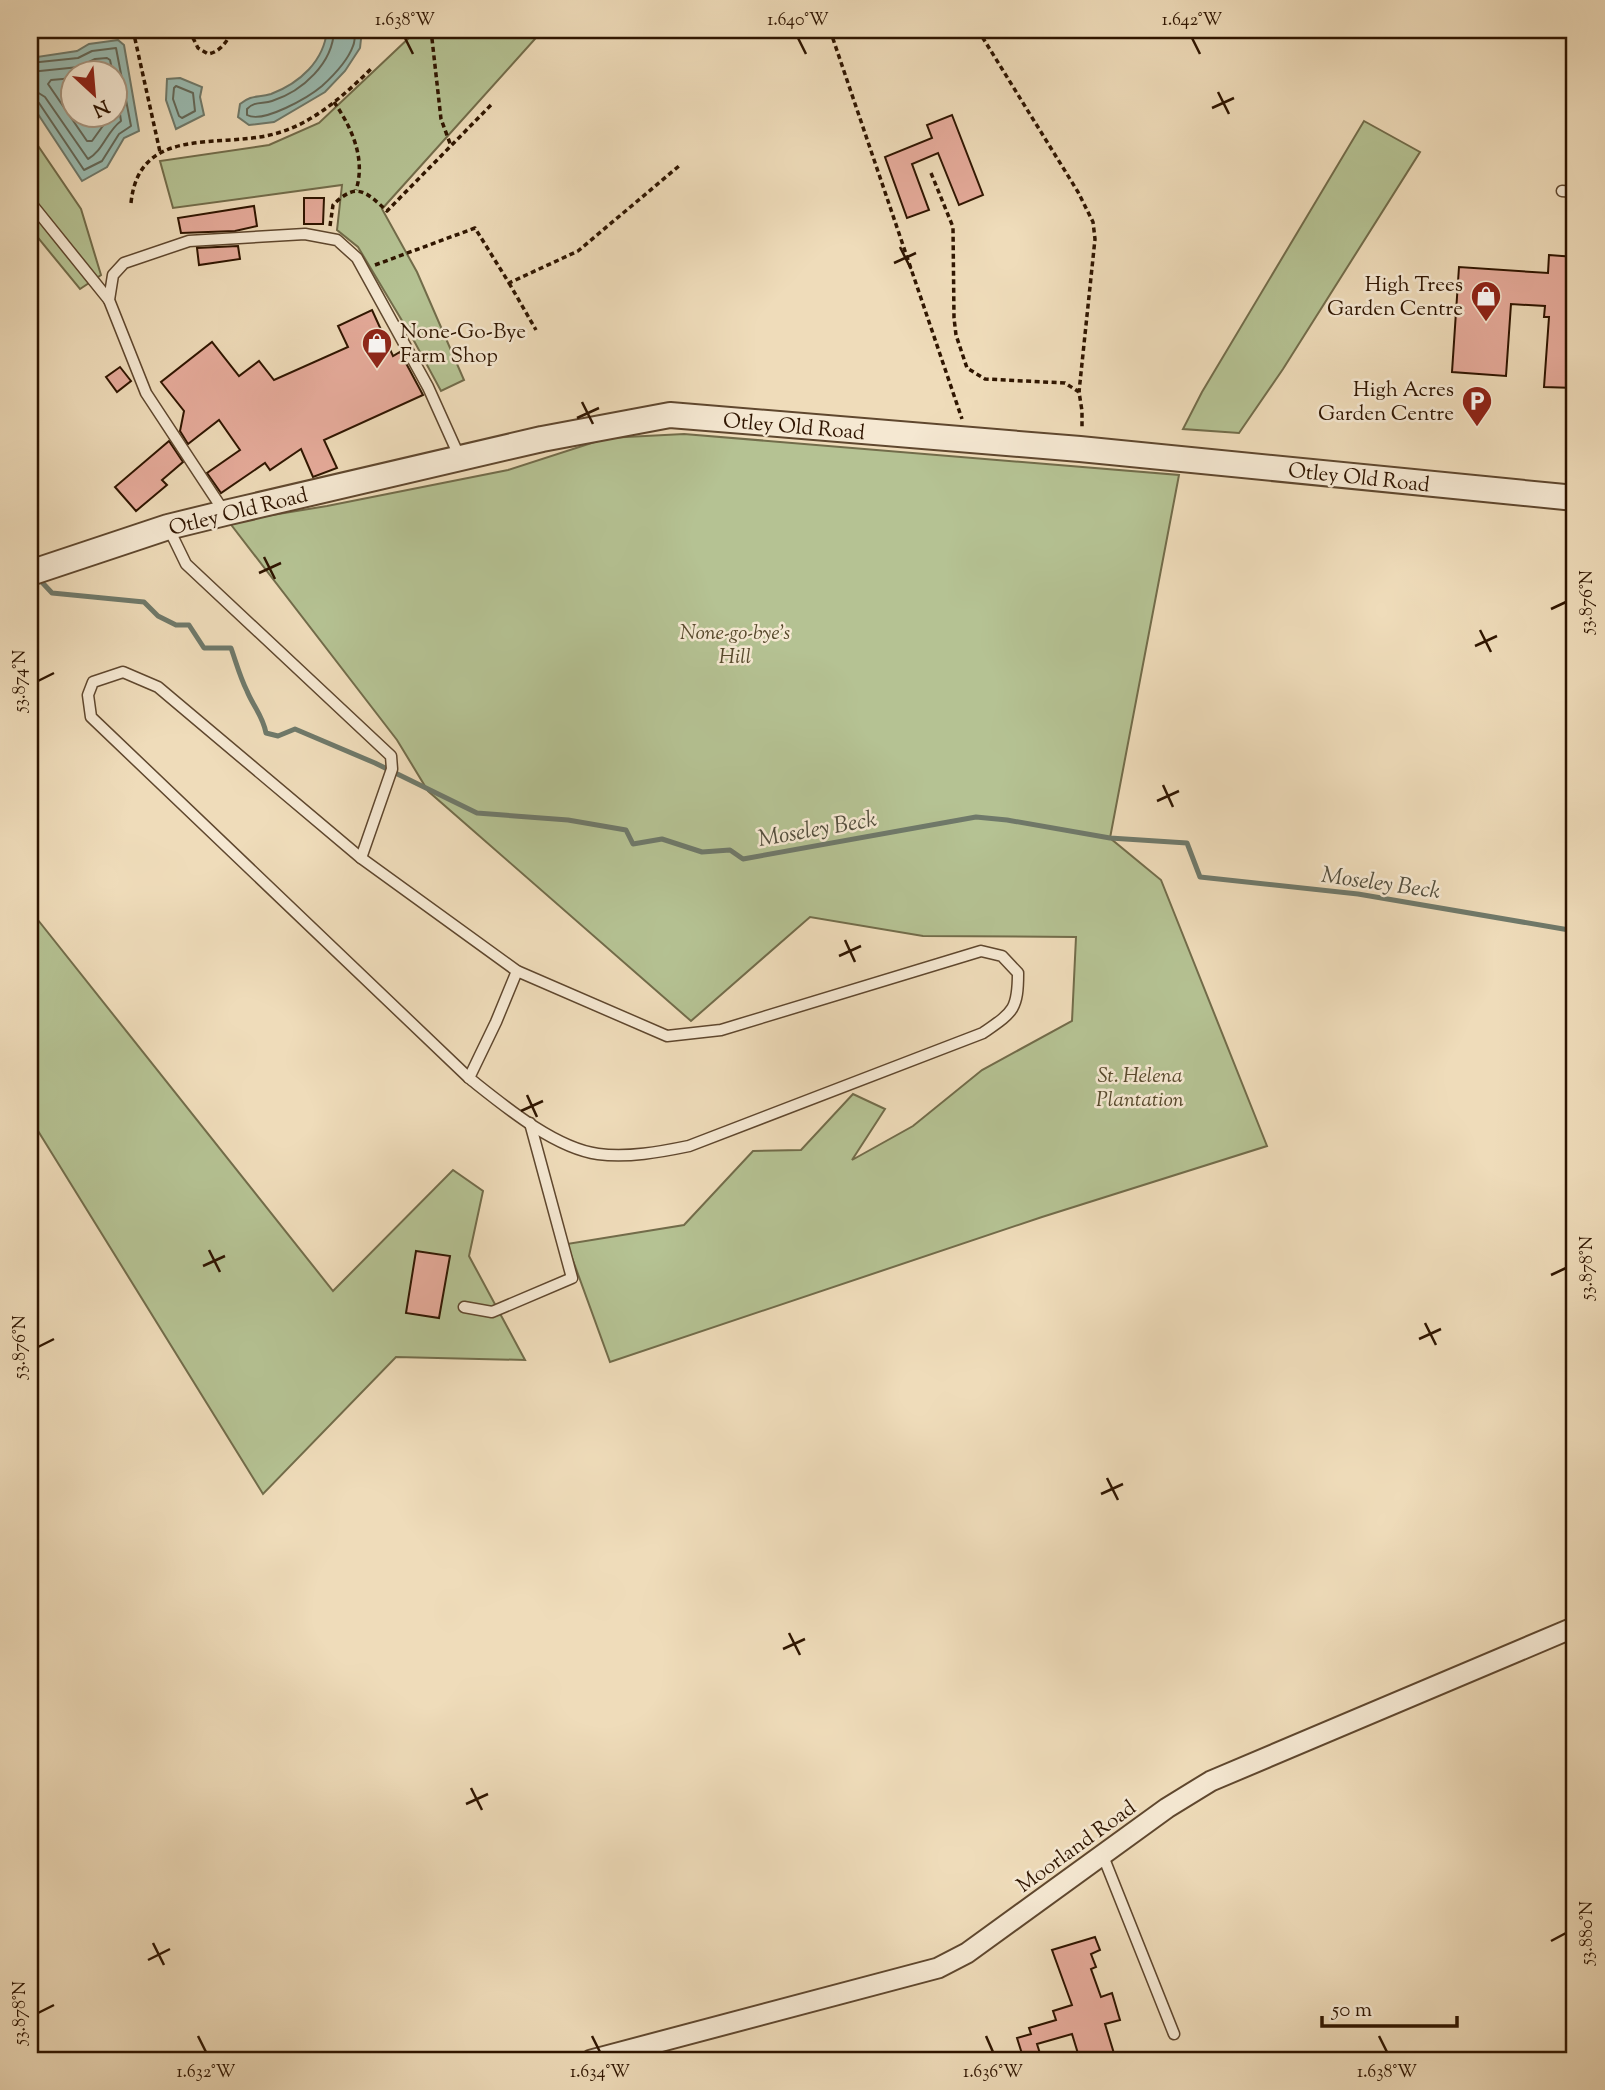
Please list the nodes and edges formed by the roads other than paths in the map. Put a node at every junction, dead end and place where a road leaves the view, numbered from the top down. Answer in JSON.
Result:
{"nodes":[{"id":1,"x":1562,"y":191,"type":"dead end"},
{"id":2,"x":1575,"y":192,"type":"edge"},
{"id":3,"x":30,"y":202,"type":"edge"},
{"id":4,"x":109,"y":300,"type":"junction"},
{"id":5,"x":460,"y":459,"type":"junction"},
{"id":6,"x":1575,"y":498,"type":"edge"},
{"id":7,"x":225,"y":513,"type":"junction"},
{"id":8,"x":168,"y":527,"type":"junction"},
{"id":9,"x":37,"y":571,"type":"edge"},
{"id":10,"x":362,"y":858,"type":"junction"},
{"id":11,"x":517,"y":971,"type":"junction"},
{"id":12,"x":469,"y":1078,"type":"junction"},
{"id":13,"x":530,"y":1123,"type":"junction"},
{"id":14,"x":464,"y":1307,"type":"dead end"},
{"id":15,"x":1575,"y":1627,"type":"edge"},
{"id":16,"x":1102,"y":1856,"type":"junction"},
{"id":17,"x":1174,"y":2034,"type":"dead end"},
{"id":18,"x":591,"y":2060,"type":"edge"}],
"edges":[{"from":1,"to":2,"type":"lane"},
{"from":3,"to":4,"type":"lane"},
{"from":4,"to":5,"type":"lane"},
{"from":4,"to":7,"type":"lane"},
{"from":5,"to":6,"type":"street","name":"Otley Old Road"},
{"from":5,"to":7,"type":"street","name":"Otley Old Road"},
{"from":7,"to":8,"type":"street","name":"Otley Old Road"},
{"from":8,"to":9,"type":"street","name":"Otley Old Road"},
{"from":8,"to":10,"type":"lane"},
{"from":10,"to":11,"type":"lane"},
{"from":10,"to":12,"type":"lane"},
{"from":11,"to":12,"type":"lane"},
{"from":11,"to":13,"type":"lane"},
{"from":12,"to":13,"type":"lane"},
{"from":13,"to":14,"type":"lane"},
{"from":15,"to":16,"type":"street","name":"Moorland Road"},
{"from":16,"to":17,"type":"lane"},
{"from":16,"to":18,"type":"street","name":"Moorland Road"}]}
